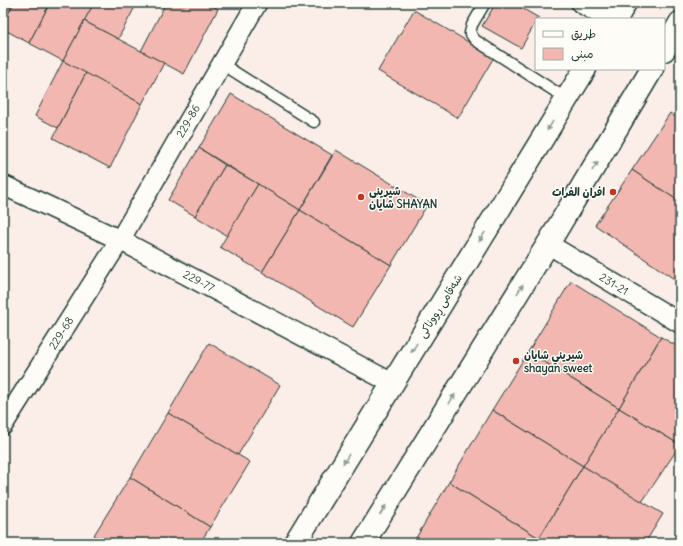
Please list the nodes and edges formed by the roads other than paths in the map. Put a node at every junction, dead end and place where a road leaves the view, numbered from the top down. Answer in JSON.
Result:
{"nodes":[{"id":1,"x":257,"y":3,"type":"edge"},
{"id":2,"x":485,"y":3,"type":"edge"},
{"id":3,"x":580,"y":3,"type":"edge"},
{"id":4,"x":625,"y":3,"type":"edge"},
{"id":5,"x":606,"y":18,"type":"edge"},
{"id":6,"x":617,"y":18,"type":"edge"},
{"id":7,"x":680,"y":23,"type":"edge"},
{"id":8,"x":665,"y":48,"type":"edge"},
{"id":9,"x":222,"y":64,"type":"junction"},
{"id":10,"x":584,"y":70,"type":"edge"},
{"id":11,"x":651,"y":70,"type":"edge"},
{"id":12,"x":566,"y":99,"type":"junction"},
{"id":13,"x":314,"y":122,"type":"dead end"},
{"id":14,"x":3,"y":185,"type":"edge"},
{"id":15,"x":120,"y":240,"type":"junction"},
{"id":16,"x":548,"y":244,"type":"junction"},
{"id":17,"x":680,"y":323,"type":"edge"},
{"id":18,"x":392,"y":383,"type":"junction"},
{"id":19,"x":3,"y":425,"type":"edge"},
{"id":20,"x":295,"y":543,"type":"edge"},
{"id":21,"x":363,"y":543,"type":"edge"}],
"edges":[{"from":1,"to":9,"type":"street","name":"229-86"},
{"from":2,"to":12,"type":"lane"},
{"from":3,"to":5,"type":"street"},
{"from":4,"to":6,"type":"main road"},
{"from":7,"to":8,"type":"main road"},
{"from":9,"to":13,"type":"lane"},
{"from":9,"to":15,"type":"street","name":"229-86"},
{"from":10,"to":12,"type":"main road","name":"شەقامی ڕووناکی"},
{"from":16,"to":11,"type":"main road","one_way":true},
{"from":12,"to":18,"type":"main road","name":"شەقامی ڕووناکی","one_way":true},
{"from":14,"to":15,"type":"street","name":"229-77"},
{"from":15,"to":18,"type":"street","name":"229-77"},
{"from":15,"to":19,"type":"street","name":"229-68"},
{"from":16,"to":17,"type":"street","name":"231-21"},
{"from":21,"to":16,"type":"main road","one_way":true},
{"from":18,"to":20,"type":"main road","name":"شەقامی ڕووناکی","one_way":true}]}
